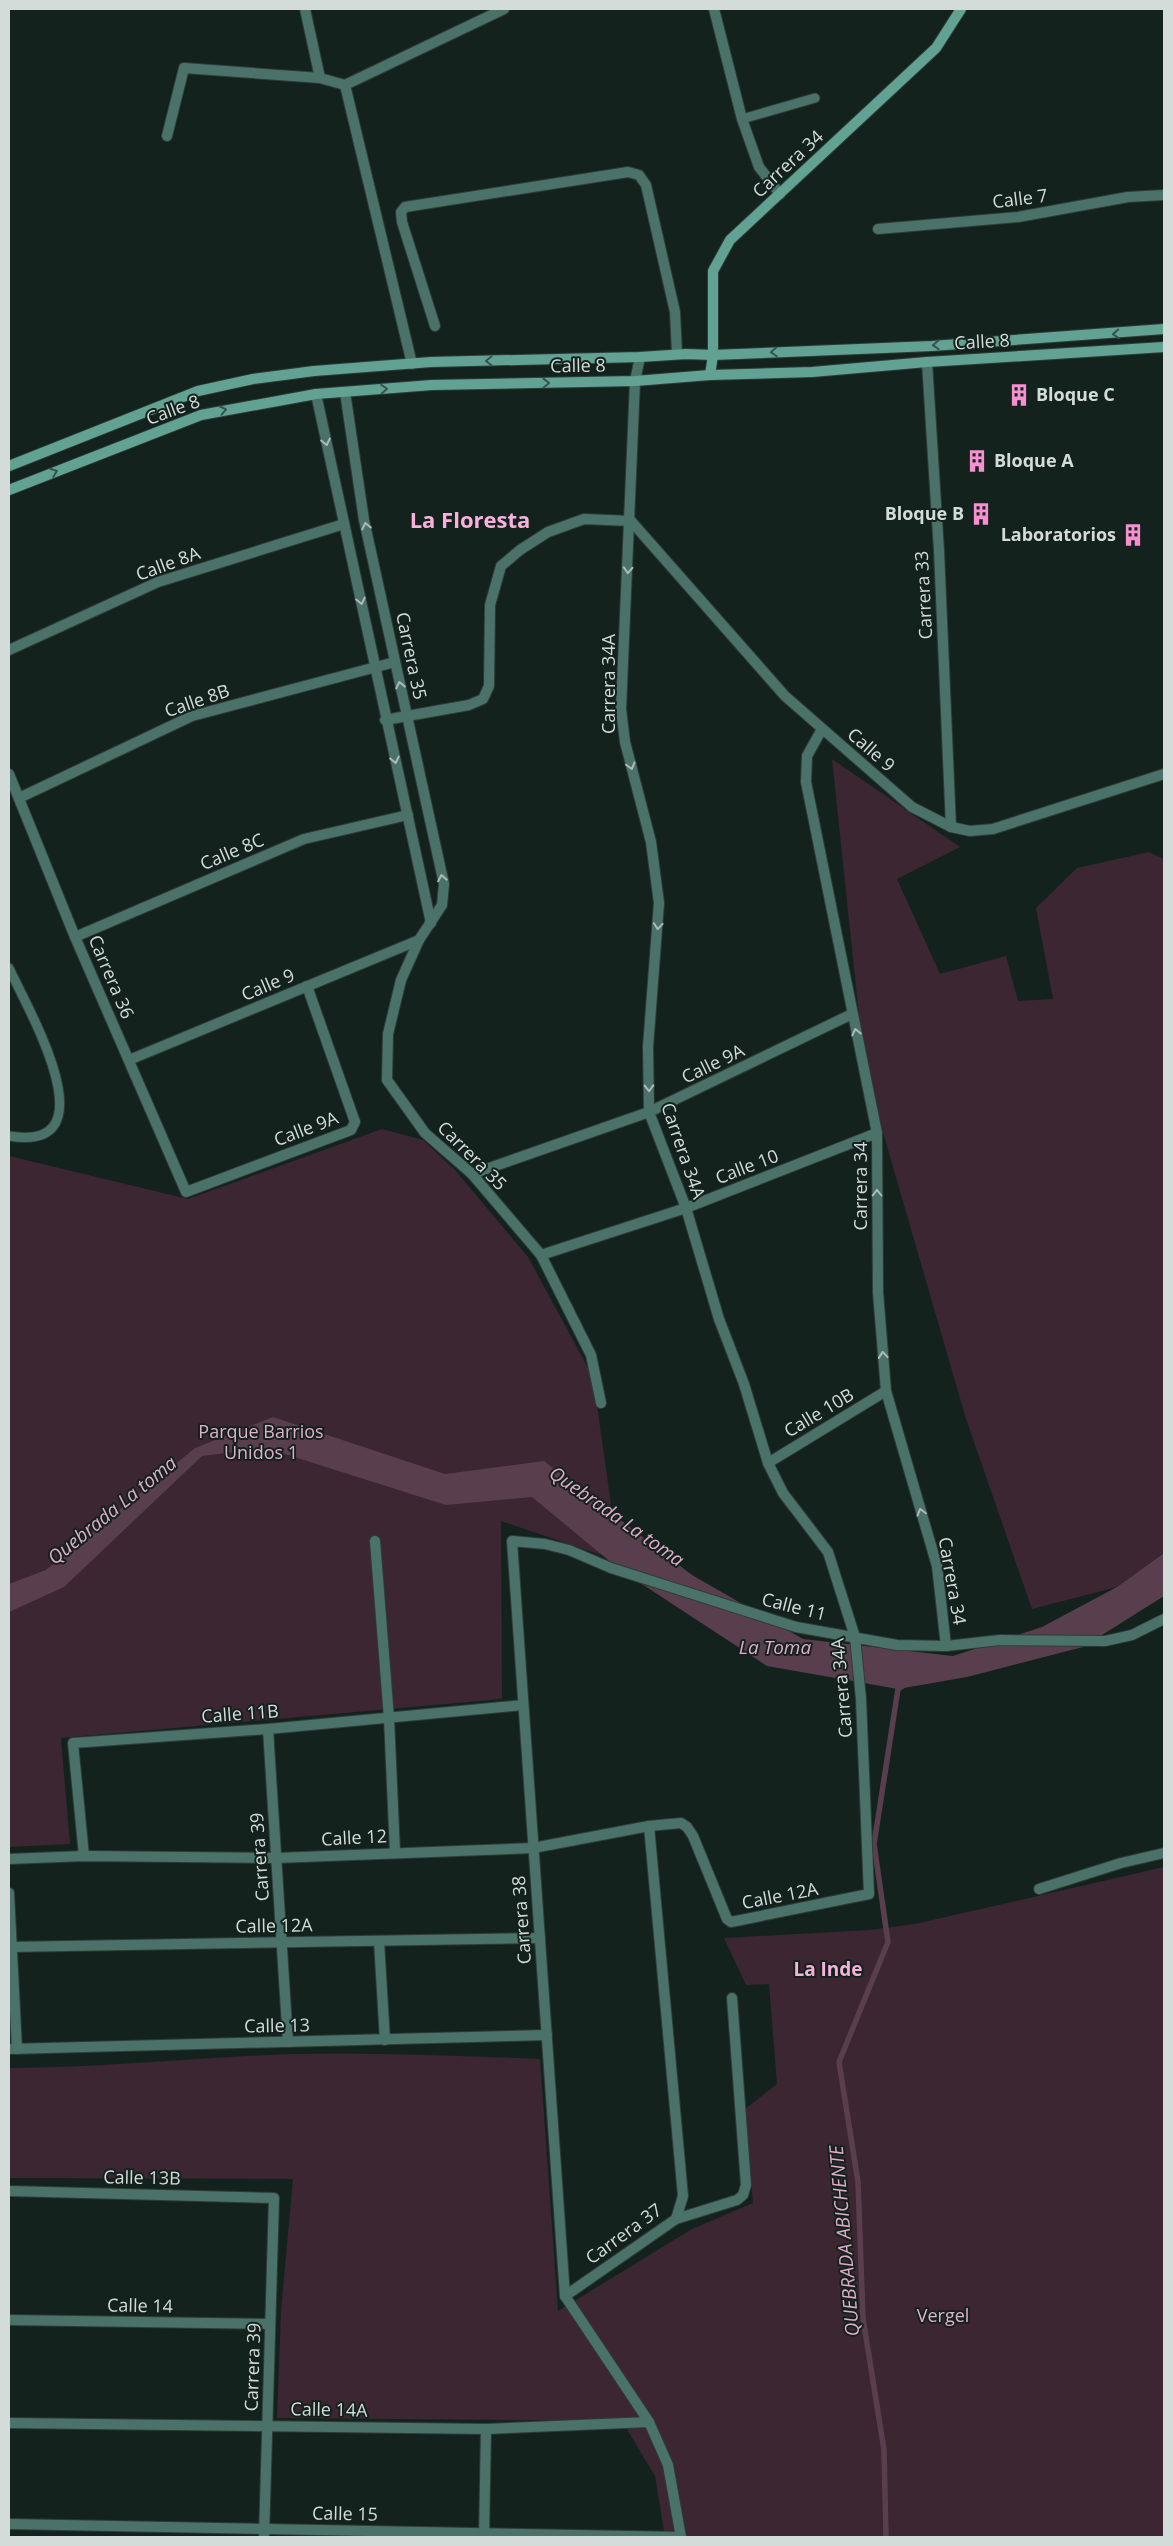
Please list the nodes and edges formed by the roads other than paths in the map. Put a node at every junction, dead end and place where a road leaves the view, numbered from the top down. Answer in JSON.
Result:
{"nodes":[{"id":1,"x":305,"y":9,"type":"edge"},
{"id":2,"x":504,"y":9,"type":"edge"},
{"id":3,"x":714,"y":9,"type":"edge"},
{"id":4,"x":961,"y":9,"type":"edge"},
{"id":5,"x":320,"y":78,"type":"junction"},
{"id":6,"x":345,"y":85,"type":"junction"},
{"id":7,"x":815,"y":98,"type":"dead end"},
{"id":8,"x":742,"y":119,"type":"junction"},
{"id":9,"x":168,"y":136,"type":"dead end"},
{"id":10,"x":780,"y":194,"type":"junction"},
{"id":11,"x":1164,"y":195,"type":"edge"},
{"id":12,"x":1164,"y":199,"type":"edge"},
{"id":13,"x":878,"y":229,"type":"dead end"},
{"id":14,"x":435,"y":326,"type":"dead end"},
{"id":15,"x":1164,"y":329,"type":"edge"},
{"id":16,"x":1164,"y":347,"type":"edge"},
{"id":17,"x":677,"y":354,"type":"junction"},
{"id":18,"x":713,"y":355,"type":"junction"},
{"id":19,"x":640,"y":357,"type":"junction"},
{"id":20,"x":927,"y":362,"type":"junction"},
{"id":21,"x":412,"y":364,"type":"junction"},
{"id":22,"x":710,"y":375,"type":"junction"},
{"id":23,"x":635,"y":381,"type":"junction"},
{"id":24,"x":345,"y":392,"type":"junction"},
{"id":25,"x":316,"y":394,"type":"junction"},
{"id":26,"x":9,"y":466,"type":"edge"},
{"id":27,"x":9,"y":490,"type":"edge"},
{"id":28,"x":630,"y":521,"type":"junction"},
{"id":29,"x":344,"y":524,"type":"junction"},
{"id":30,"x":9,"y":650,"type":"edge"},
{"id":31,"x":395,"y":662,"type":"junction"},
{"id":32,"x":375,"y":666,"type":"junction"},
{"id":33,"x":407,"y":716,"type":"junction"},
{"id":34,"x":386,"y":720,"type":"junction"},
{"id":35,"x":822,"y":729,"type":"junction"},
{"id":36,"x":9,"y":774,"type":"edge"},
{"id":37,"x":1164,"y":774,"type":"edge"},
{"id":38,"x":19,"y":798,"type":"junction"},
{"id":39,"x":408,"y":815,"type":"junction"},
{"id":40,"x":951,"y":827,"type":"junction"},
{"id":41,"x":431,"y":923,"type":"junction"},
{"id":42,"x":75,"y":937,"type":"junction"},
{"id":43,"x":419,"y":940,"type":"junction"},
{"id":44,"x":9,"y":968,"type":"edge"},
{"id":45,"x":307,"y":986,"type":"junction"},
{"id":46,"x":852,"y":1014,"type":"junction"},
{"id":47,"x":129,"y":1060,"type":"junction"},
{"id":48,"x":649,"y":1112,"type":"junction"},
{"id":49,"x":877,"y":1133,"type":"junction"},
{"id":50,"x":9,"y":1136,"type":"edge"},
{"id":51,"x":472,"y":1174,"type":"junction"},
{"id":52,"x":186,"y":1192,"type":"joint"},
{"id":53,"x":686,"y":1208,"type":"junction"},
{"id":54,"x":541,"y":1255,"type":"junction"},
{"id":55,"x":886,"y":1392,"type":"junction"},
{"id":56,"x":601,"y":1403,"type":"dead end"},
{"id":57,"x":768,"y":1463,"type":"junction"},
{"id":58,"x":375,"y":1541,"type":"dead end"},
{"id":59,"x":512,"y":1541,"type":"joint"},
{"id":60,"x":1164,"y":1619,"type":"edge"},
{"id":61,"x":856,"y":1640,"type":"junction"},
{"id":62,"x":946,"y":1646,"type":"junction"},
{"id":63,"x":524,"y":1705,"type":"junction"},
{"id":64,"x":389,"y":1718,"type":"junction"},
{"id":65,"x":268,"y":1729,"type":"junction"},
{"id":66,"x":649,"y":1826,"type":"junction"},
{"id":67,"x":693,"y":1836,"type":"joint"},
{"id":68,"x":533,"y":1848,"type":"junction"},
{"id":69,"x":395,"y":1852,"type":"junction"},
{"id":70,"x":1164,"y":1853,"type":"edge"},
{"id":71,"x":84,"y":1856,"type":"junction"},
{"id":72,"x":276,"y":1858,"type":"junction"},
{"id":73,"x":9,"y":1859,"type":"edge"},
{"id":74,"x":1039,"y":1889,"type":"dead end"},
{"id":75,"x":9,"y":1893,"type":"edge"},
{"id":76,"x":869,"y":1894,"type":"joint"},
{"id":77,"x":540,"y":1938,"type":"junction"},
{"id":78,"x":379,"y":1941,"type":"junction"},
{"id":79,"x":282,"y":1942,"type":"junction"},
{"id":80,"x":10,"y":1947,"type":"edge"},
{"id":81,"x":732,"y":1998,"type":"dead end"},
{"id":82,"x":546,"y":2035,"type":"junction"},
{"id":83,"x":385,"y":2040,"type":"junction"},
{"id":84,"x":288,"y":2042,"type":"junction"},
{"id":85,"x":13,"y":2049,"type":"edge"},
{"id":86,"x":9,"y":2191,"type":"edge"},
{"id":87,"x":274,"y":2198,"type":"joint"},
{"id":88,"x":676,"y":2219,"type":"junction"},
{"id":89,"x":565,"y":2296,"type":"junction"},
{"id":90,"x":9,"y":2320,"type":"edge"},
{"id":91,"x":270,"y":2324,"type":"junction"},
{"id":92,"x":649,"y":2422,"type":"junction"},
{"id":93,"x":9,"y":2423,"type":"edge"},
{"id":94,"x":267,"y":2426,"type":"junction"},
{"id":95,"x":486,"y":2429,"type":"junction"},
{"id":96,"x":9,"y":2524,"type":"edge"},
{"id":97,"x":264,"y":2533,"type":"edge"},
{"id":98,"x":484,"y":2535,"type":"edge"},
{"id":99,"x":681,"y":2537,"type":"edge"}],
"edges":[{"from":1,"to":5,"type":"street"},
{"from":2,"to":6,"type":"street"},
{"from":3,"to":8,"type":"street"},
{"from":4,"to":10,"type":"main road","name":"Carrera 34"},
{"from":5,"to":6,"type":"street"},
{"from":5,"to":9,"type":"street"},
{"from":6,"to":21,"type":"street"},
{"from":7,"to":8,"type":"lane"},
{"from":8,"to":10,"type":"street"},
{"from":10,"to":18,"type":"main road","name":"Carrera 34"},
{"from":11,"to":12,"type":"street"},
{"from":11,"to":13,"type":"street","name":"Calle 7"},
{"from":14,"to":17,"type":"street"},
{"from":15,"to":18,"type":"main road","name":"Calle 8","one_way":true},
{"from":16,"to":20,"type":"main road","name":"Calle 8"},
{"from":17,"to":18,"type":"main road","name":"Calle 8"},
{"from":17,"to":19,"type":"main road","name":"Calle 8"},
{"from":18,"to":22,"type":"main road","name":"Carrera 34"},
{"from":19,"to":21,"type":"main road","name":"Calle 8","one_way":true},
{"from":19,"to":23,"type":"street","name":"Carrera 34A"},
{"from":20,"to":22,"type":"main road","name":"Calle 8"},
{"from":20,"to":40,"type":"street","name":"Carrera 33"},
{"from":21,"to":26,"type":"main road","name":"Calle 8"},
{"from":22,"to":23,"type":"main road","name":"Calle 8"},
{"from":24,"to":23,"type":"main road","name":"Calle 8","one_way":true},
{"from":23,"to":28,"type":"street","name":"Carrera 34A"},
{"from":24,"to":25,"type":"main road","name":"Calle 8"},
{"from":31,"to":24,"type":"street","name":"Carrera 35","one_way":true},
{"from":27,"to":25,"type":"main road","name":"Calle 8","one_way":true},
{"from":25,"to":29,"type":"street","one_way":true},
{"from":28,"to":33,"type":"street"},
{"from":28,"to":35,"type":"street","name":"Calle 9"},
{"from":28,"to":48,"type":"street","name":"Carrera 34A","one_way":true},
{"from":29,"to":30,"type":"street","name":"Calle 8A"},
{"from":29,"to":32,"type":"street","one_way":true},
{"from":31,"to":32,"type":"street","name":"Calle 8B"},
{"from":33,"to":31,"type":"street","name":"Carrera 35","one_way":true},
{"from":32,"to":34,"type":"street"},
{"from":32,"to":38,"type":"street","name":"Calle 8B"},
{"from":33,"to":34,"type":"street"},
{"from":41,"to":33,"type":"street","name":"Carrera 35","one_way":true},
{"from":34,"to":39,"type":"street","one_way":true},
{"from":35,"to":40,"type":"street","name":"Calle 9"},
{"from":35,"to":46,"type":"street","name":"Carrera 34"},
{"from":36,"to":38,"type":"street","name":"Carrera 36"},
{"from":37,"to":40,"type":"street","name":"Calle 9"},
{"from":38,"to":42,"type":"street","name":"Carrera 36"},
{"from":39,"to":41,"type":"street"},
{"from":39,"to":42,"type":"street","name":"Calle 8C"},
{"from":41,"to":43,"type":"street","name":"Carrera 35"},
{"from":42,"to":47,"type":"street","name":"Carrera 36"},
{"from":43,"to":45,"type":"street","name":"Calle 9"},
{"from":43,"to":51,"type":"street","name":"Carrera 35"},
{"from":44,"to":50,"type":"lane"},
{"from":45,"to":47,"type":"street","name":"Calle 9"},
{"from":45,"to":52,"type":"street","name":"Calle 9A"},
{"from":46,"to":48,"type":"street","name":"Calle 9A"},
{"from":49,"to":46,"type":"street","name":"Carrera 34","one_way":true},
{"from":47,"to":52,"type":"street","name":"Carrera 36"},
{"from":48,"to":51,"type":"street","name":"Calle 9A"},
{"from":48,"to":53,"type":"street","name":"Carrera 34A"},
{"from":49,"to":53,"type":"street","name":"Calle 10"},
{"from":55,"to":49,"type":"street","name":"Carrera 34","one_way":true},
{"from":51,"to":54,"type":"street","name":"Carrera 35"},
{"from":53,"to":54,"type":"street","name":"Calle 10"},
{"from":53,"to":57,"type":"street","name":"Carrera 34A"},
{"from":54,"to":56,"type":"street","name":"Carrera 35"},
{"from":55,"to":57,"type":"street","name":"Calle 10B"},
{"from":62,"to":55,"type":"street","name":"Carrera 34","one_way":true},
{"from":57,"to":61,"type":"street","name":"Carrera 34A"},
{"from":58,"to":64,"type":"street"},
{"from":59,"to":61,"type":"street","name":"Calle 11"},
{"from":59,"to":63,"type":"street","name":"Carrera 38"},
{"from":60,"to":62,"type":"street","name":"Calle 11"},
{"from":61,"to":62,"type":"street","name":"Calle 11"},
{"from":61,"to":76,"type":"street","name":"Carrera 34A"},
{"from":63,"to":64,"type":"street","name":"Calle 11B"},
{"from":63,"to":68,"type":"street","name":"Carrera 38"},
{"from":64,"to":65,"type":"street","name":"Calle 11B"},
{"from":64,"to":69,"type":"street"},
{"from":65,"to":71,"type":"street","name":"Calle 11B"},
{"from":65,"to":72,"type":"street","name":"Carrera 39"},
{"from":66,"to":67,"type":"street","name":"Calle 12"},
{"from":66,"to":68,"type":"street","name":"Calle 12"},
{"from":66,"to":88,"type":"street","name":"Carrera 37"},
{"from":67,"to":76,"type":"street","name":"Calle 12A"},
{"from":68,"to":69,"type":"street","name":"Calle 12"},
{"from":68,"to":77,"type":"street","name":"Carrera 38"},
{"from":69,"to":72,"type":"street","name":"Calle 12"},
{"from":70,"to":74,"type":"street"},
{"from":71,"to":72,"type":"street","name":"Calle 12"},
{"from":71,"to":73,"type":"street","name":"Calle 12"},
{"from":72,"to":79,"type":"street","name":"Carrera 39"},
{"from":75,"to":80,"type":"street"},
{"from":77,"to":78,"type":"street","name":"Calle 12A"},
{"from":77,"to":82,"type":"street","name":"Carrera 38"},
{"from":78,"to":79,"type":"street","name":"Calle 12A"},
{"from":78,"to":83,"type":"street"},
{"from":79,"to":80,"type":"street","name":"Calle 12A"},
{"from":79,"to":84,"type":"street","name":"Carrera 39"},
{"from":80,"to":85,"type":"street"},
{"from":81,"to":88,"type":"street"},
{"from":82,"to":83,"type":"street","name":"Calle 13"},
{"from":82,"to":89,"type":"street","name":"Carrera 38"},
{"from":83,"to":84,"type":"street","name":"Calle 13"},
{"from":84,"to":85,"type":"street","name":"Calle 13"},
{"from":86,"to":87,"type":"street","name":"Calle 13B"},
{"from":87,"to":91,"type":"street","name":"Carrera 39"},
{"from":88,"to":89,"type":"street","name":"Carrera 37"},
{"from":89,"to":92,"type":"street"},
{"from":90,"to":91,"type":"street","name":"Calle 14"},
{"from":91,"to":94,"type":"street","name":"Carrera 39"},
{"from":92,"to":95,"type":"street","name":"Calle 14A"},
{"from":92,"to":99,"type":"street"},
{"from":93,"to":94,"type":"street","name":"Calle 14A"},
{"from":94,"to":95,"type":"street","name":"Calle 14A"},
{"from":94,"to":97,"type":"street","name":"Carrera 39"},
{"from":95,"to":98,"type":"street"},
{"from":96,"to":97,"type":"street","name":"Calle 15"},
{"from":97,"to":98,"type":"street","name":"Calle 15"},
{"from":98,"to":99,"type":"street","name":"Calle 15"}]}
